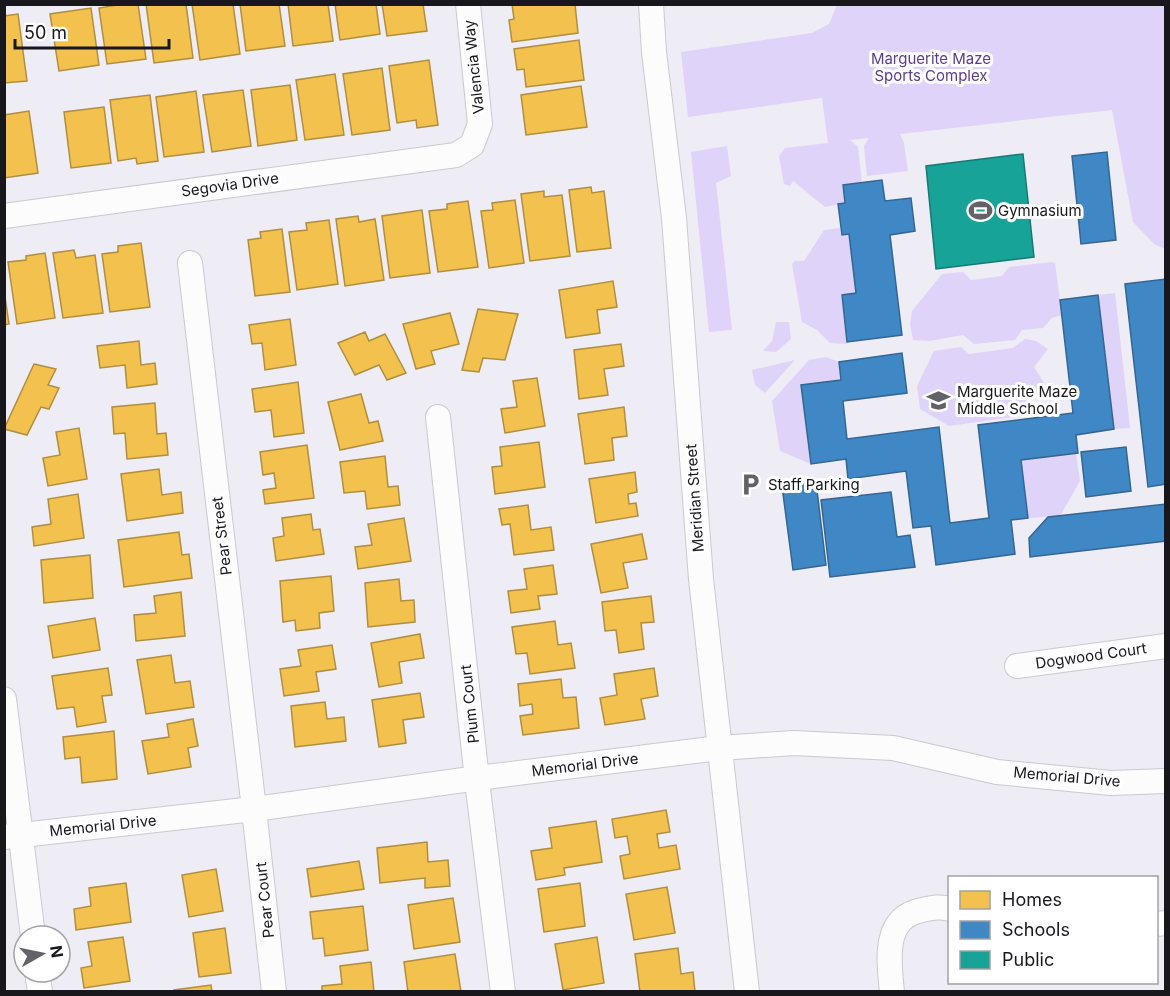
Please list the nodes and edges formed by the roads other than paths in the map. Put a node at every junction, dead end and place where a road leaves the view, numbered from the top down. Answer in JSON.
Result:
{"nodes":[{"id":1,"x":468,"y":4,"type":"edge"},
{"id":2,"x":651,"y":4,"type":"edge"},
{"id":3,"x":456,"y":155,"type":"joint"},
{"id":4,"x":4,"y":216,"type":"edge"},
{"id":5,"x":190,"y":263,"type":"dead end"},
{"id":6,"x":438,"y":417,"type":"dead end"},
{"id":7,"x":1166,"y":646,"type":"edge"},
{"id":8,"x":1017,"y":666,"type":"dead end"},
{"id":9,"x":4,"y":699,"type":"edge"},
{"id":10,"x":720,"y":748,"type":"junction"},
{"id":11,"x":478,"y":778,"type":"junction"},
{"id":12,"x":1166,"y":781,"type":"edge"},
{"id":13,"x":254,"y":809,"type":"junction"},
{"id":14,"x":12,"y":836,"type":"edge"},
{"id":15,"x":945,"y":908,"type":"edge"},
{"id":16,"x":30,"y":924,"type":"edge"},
{"id":17,"x":274,"y":992,"type":"edge"},
{"id":18,"x":503,"y":992,"type":"edge"},
{"id":19,"x":747,"y":992,"type":"edge"},
{"id":20,"x":892,"y":992,"type":"edge"}],
"edges":[{"from":1,"to":3,"type":"street","name":"Valencia Way"},
{"from":2,"to":10,"type":"street","name":"Meridian Street"},
{"from":3,"to":4,"type":"street","name":"Segovia Drive"},
{"from":5,"to":13,"type":"street","name":"Pear Street"},
{"from":6,"to":11,"type":"street","name":"Plum Court"},
{"from":7,"to":8,"type":"street","name":"Dogwood Court"},
{"from":9,"to":14,"type":"street"},
{"from":10,"to":11,"type":"street","name":"Memorial Drive"},
{"from":10,"to":12,"type":"street","name":"Memorial Drive"},
{"from":10,"to":19,"type":"street","name":"Meridian Street"},
{"from":11,"to":13,"type":"street","name":"Memorial Drive"},
{"from":11,"to":18,"type":"street","name":"Plum Court"},
{"from":13,"to":14,"type":"street","name":"Memorial Drive"},
{"from":13,"to":17,"type":"street","name":"Pear Court"},
{"from":14,"to":16,"type":"street"},
{"from":15,"to":20,"type":"street"}]}
